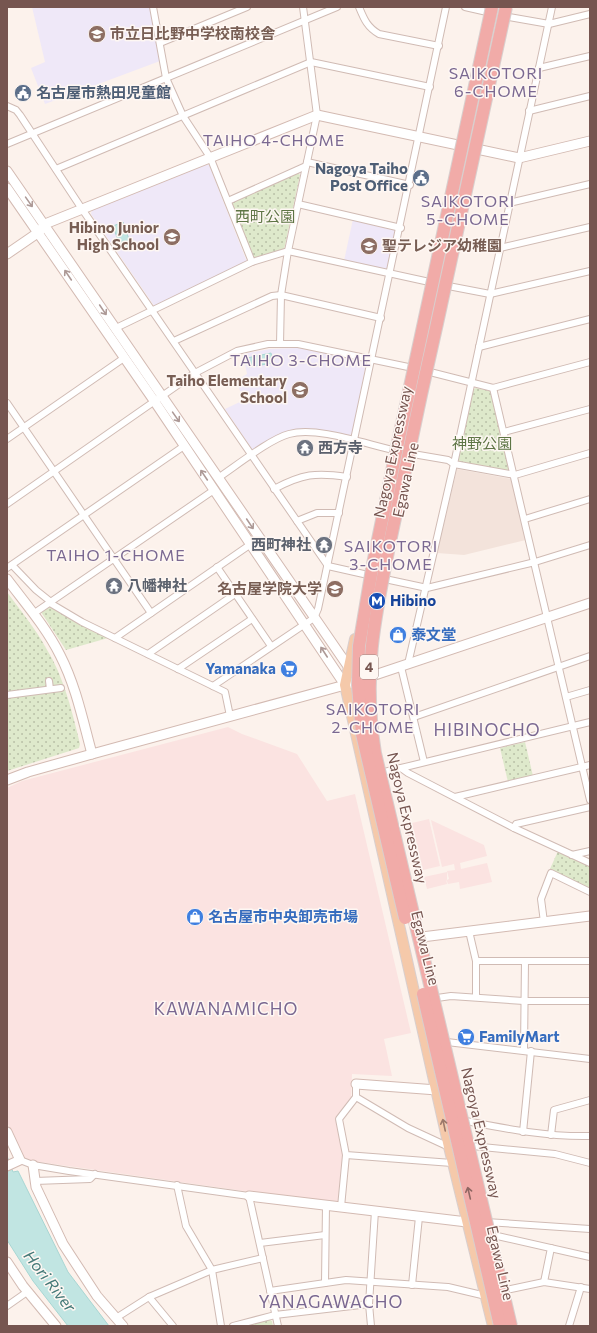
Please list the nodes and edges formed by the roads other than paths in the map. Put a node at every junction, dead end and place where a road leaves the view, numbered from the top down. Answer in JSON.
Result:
{"nodes":[{"id":1,"x":154,"y":7,"type":"edge"},
{"id":2,"x":247,"y":7,"type":"edge"},
{"id":3,"x":303,"y":7,"type":"edge"},
{"id":4,"x":337,"y":7,"type":"edge"},
{"id":5,"x":359,"y":7,"type":"edge"},
{"id":6,"x":446,"y":7,"type":"edge"},
{"id":7,"x":465,"y":7,"type":"edge"},
{"id":8,"x":552,"y":7,"type":"edge"},
{"id":9,"x":489,"y":9,"type":"edge"},
{"id":10,"x":507,"y":10,"type":"edge"},
{"id":11,"x":590,"y":14,"type":"edge"},
{"id":12,"x":306,"y":20,"type":"junction"},
{"id":13,"x":548,"y":24,"type":"junction"},
{"id":14,"x":160,"y":42,"type":"junction"},
{"id":15,"x":439,"y":46,"type":"junction"},
{"id":16,"x":590,"y":56,"type":"edge"},
{"id":17,"x":311,"y":62,"type":"junction"},
{"id":18,"x":539,"y":68,"type":"junction"},
{"id":19,"x":166,"y":78,"type":"junction"},
{"id":20,"x":430,"y":87,"type":"junction"},
{"id":21,"x":590,"y":96,"type":"edge"},
{"id":22,"x":7,"y":106,"type":"edge"},
{"id":23,"x":529,"y":111,"type":"junction"},
{"id":24,"x":317,"y":115,"type":"junction"},
{"id":25,"x":183,"y":116,"type":"junction"},
{"id":26,"x":32,"y":133,"type":"junction"},
{"id":27,"x":419,"y":137,"type":"junction"},
{"id":28,"x":590,"y":141,"type":"edge"},
{"id":29,"x":7,"y":144,"type":"edge"},
{"id":30,"x":458,"y":144,"type":"junction"},
{"id":31,"x":480,"y":150,"type":"junction"},
{"id":32,"x":210,"y":158,"type":"junction"},
{"id":33,"x":519,"y":158,"type":"junction"},
{"id":34,"x":307,"y":164,"type":"junction"},
{"id":35,"x":56,"y":169,"type":"junction"},
{"id":36,"x":7,"y":171,"type":"edge"},
{"id":37,"x":410,"y":184,"type":"junction"},
{"id":38,"x":590,"y":184,"type":"edge"},
{"id":39,"x":7,"y":188,"type":"edge"},
{"id":40,"x":228,"y":201,"type":"junction"},
{"id":41,"x":509,"y":203,"type":"junction"},
{"id":42,"x":298,"y":204,"type":"junction"},
{"id":43,"x":82,"y":210,"type":"junction"},
{"id":44,"x":45,"y":224,"type":"junction"},
{"id":45,"x":590,"y":227,"type":"edge"},
{"id":46,"x":400,"y":228,"type":"junction"},
{"id":47,"x":39,"y":232,"type":"junction"},
{"id":48,"x":500,"y":248,"type":"junction"},
{"id":49,"x":288,"y":251,"type":"junction"},
{"id":50,"x":7,"y":254,"type":"edge"},
{"id":51,"x":252,"y":262,"type":"junction"},
{"id":52,"x":590,"y":271,"type":"edge"},
{"id":53,"x":391,"y":274,"type":"junction"},
{"id":54,"x":430,"y":282,"type":"junction"},
{"id":55,"x":448,"y":286,"type":"junction"},
{"id":56,"x":490,"y":294,"type":"junction"},
{"id":57,"x":281,"y":295,"type":"junction"},
{"id":58,"x":152,"y":311,"type":"junction"},
{"id":59,"x":381,"y":318,"type":"junction"},
{"id":60,"x":590,"y":319,"type":"edge"},
{"id":61,"x":116,"y":328,"type":"junction"},
{"id":62,"x":174,"y":341,"type":"junction"},
{"id":63,"x":280,"y":344,"type":"junction"},
{"id":64,"x":479,"y":347,"type":"junction"},
{"id":65,"x":124,"y":358,"type":"junction"},
{"id":66,"x":372,"y":359,"type":"junction"},
{"id":67,"x":590,"y":362,"type":"edge"},
{"id":68,"x":413,"y":368,"type":"junction"},
{"id":69,"x":430,"y":372,"type":"junction"},
{"id":70,"x":195,"y":373,"type":"junction"},
{"id":71,"x":471,"y":384,"type":"junction"},
{"id":72,"x":493,"y":388,"type":"junction"},
{"id":73,"x":158,"y":399,"type":"junction"},
{"id":74,"x":7,"y":403,"type":"edge"},
{"id":75,"x":590,"y":409,"type":"edge"},
{"id":76,"x":24,"y":428,"type":"junction"},
{"id":77,"x":504,"y":432,"type":"junction"},
{"id":78,"x":7,"y":439,"type":"edge"},
{"id":79,"x":355,"y":440,"type":"junction"},
{"id":80,"x":184,"y":446,"type":"junction"},
{"id":81,"x":394,"y":450,"type":"junction"},
{"id":82,"x":412,"y":453,"type":"junction"},
{"id":83,"x":590,"y":453,"type":"edge"},
{"id":84,"x":251,"y":456,"type":"junction"},
{"id":85,"x":454,"y":464,"type":"junction"},
{"id":86,"x":54,"y":472,"type":"junction"},
{"id":87,"x":515,"y":475,"type":"junction"},
{"id":88,"x":347,"y":477,"type":"junction"},
{"id":89,"x":218,"y":478,"type":"junction"},
{"id":90,"x":274,"y":488,"type":"junction"},
{"id":91,"x":214,"y":490,"type":"junction"},
{"id":92,"x":590,"y":499,"type":"edge"},
{"id":93,"x":7,"y":504,"type":"edge"},
{"id":94,"x":339,"y":513,"type":"junction"},
{"id":95,"x":84,"y":516,"type":"junction"},
{"id":96,"x":525,"y":519,"type":"junction"},
{"id":97,"x":297,"y":521,"type":"junction"},
{"id":98,"x":251,"y":544,"type":"junction"},
{"id":99,"x":590,"y":545,"type":"edge"},
{"id":100,"x":113,"y":559,"type":"junction"},
{"id":101,"x":535,"y":562,"type":"junction"},
{"id":102,"x":328,"y":566,"type":"junction"},
{"id":103,"x":9,"y":567,"type":"edge"},
{"id":104,"x":217,"y":567,"type":"junction"},
{"id":105,"x":368,"y":574,"type":"junction"},
{"id":106,"x":7,"y":579,"type":"edge"},
{"id":107,"x":385,"y":580,"type":"junction"},
{"id":108,"x":427,"y":588,"type":"junction"},
{"id":109,"x":235,"y":594,"type":"junction"},
{"id":110,"x":50,"y":602,"type":"junction"},
{"id":111,"x":590,"y":602,"type":"edge"},
{"id":112,"x":151,"y":613,"type":"junction"},
{"id":113,"x":33,"y":614,"type":"junction"},
{"id":114,"x":314,"y":618,"type":"junction"},
{"id":115,"x":547,"y":618,"type":"junction"},
{"id":116,"x":252,"y":619,"type":"junction"},
{"id":117,"x":305,"y":624,"type":"junction"},
{"id":118,"x":115,"y":638,"type":"junction"},
{"id":119,"x":271,"y":646,"type":"junction"},
{"id":120,"x":148,"y":654,"type":"junction"},
{"id":121,"x":590,"y":656,"type":"edge"},
{"id":122,"x":404,"y":665,"type":"junction"},
{"id":123,"x":559,"y":666,"type":"junction"},
{"id":124,"x":178,"y":669,"type":"junction"},
{"id":125,"x":349,"y":670,"type":"junction"},
{"id":126,"x":361,"y":680,"type":"junction"},
{"id":127,"x":49,"y":681,"type":"dead end"},
{"id":128,"x":345,"y":685,"type":"junction"},
{"id":129,"x":213,"y":686,"type":"junction"},
{"id":130,"x":61,"y":688,"type":"dead end"},
{"id":131,"x":50,"y":689,"type":"junction"},
{"id":132,"x":590,"y":690,"type":"edge"},
{"id":133,"x":7,"y":695,"type":"edge"},
{"id":134,"x":566,"y":697,"type":"junction"},
{"id":135,"x":230,"y":716,"type":"junction"},
{"id":136,"x":414,"y":717,"type":"junction"},
{"id":137,"x":590,"y":722,"type":"edge"},
{"id":138,"x":573,"y":726,"type":"junction"},
{"id":139,"x":92,"y":754,"type":"junction"},
{"id":140,"x":424,"y":762,"type":"junction"},
{"id":141,"x":590,"y":765,"type":"edge"},
{"id":142,"x":582,"y":767,"type":"junction"},
{"id":143,"x":401,"y":768,"type":"junction"},
{"id":144,"x":380,"y":773,"type":"junction"},
{"id":145,"x":7,"y":780,"type":"edge"},
{"id":146,"x":455,"y":797,"type":"junction"},
{"id":147,"x":590,"y":800,"type":"edge"},
{"id":148,"x":590,"y":807,"type":"edge"},
{"id":149,"x":514,"y":828,"type":"junction"},
{"id":150,"x":590,"y":851,"type":"edge"},
{"id":151,"x":572,"y":855,"type":"junction"},
{"id":152,"x":590,"y":863,"type":"edge"},
{"id":153,"x":590,"y":892,"type":"edge"},
{"id":154,"x":590,"y":916,"type":"edge"},
{"id":155,"x":544,"y":922,"type":"junction"},
{"id":156,"x":469,"y":931,"type":"junction"},
{"id":157,"x":422,"y":937,"type":"junction"},
{"id":158,"x":476,"y":961,"type":"junction"},
{"id":159,"x":525,"y":961,"type":"junction"},
{"id":160,"x":590,"y":961,"type":"edge"},
{"id":161,"x":476,"y":997,"type":"junction"},
{"id":162,"x":437,"y":998,"type":"junction"},
{"id":163,"x":524,"y":1001,"type":"junction"},
{"id":164,"x":590,"y":1001,"type":"edge"},
{"id":165,"x":447,"y":1042,"type":"junction"},
{"id":166,"x":524,"y":1050,"type":"junction"},
{"id":167,"x":531,"y":1051,"type":"junction"},
{"id":168,"x":590,"y":1059,"type":"edge"},
{"id":169,"x":356,"y":1084,"type":"joint"},
{"id":170,"x":437,"y":1090,"type":"junction"},
{"id":171,"x":356,"y":1097,"type":"junction"},
{"id":172,"x":590,"y":1100,"type":"edge"},
{"id":173,"x":466,"y":1121,"type":"junction"},
{"id":174,"x":7,"y":1132,"type":"edge"},
{"id":175,"x":523,"y":1132,"type":"junction"},
{"id":176,"x":551,"y":1135,"type":"junction"},
{"id":177,"x":590,"y":1136,"type":"edge"},
{"id":178,"x":472,"y":1146,"type":"junction"},
{"id":179,"x":448,"y":1147,"type":"junction"},
{"id":180,"x":346,"y":1155,"type":"junction"},
{"id":181,"x":19,"y":1160,"type":"junction"},
{"id":182,"x":452,"y":1163,"type":"junction"},
{"id":183,"x":590,"y":1163,"type":"edge"},
{"id":184,"x":33,"y":1165,"type":"junction"},
{"id":185,"x":7,"y":1166,"type":"edge"},
{"id":186,"x":96,"y":1174,"type":"junction"},
{"id":187,"x":35,"y":1181,"type":"junction"},
{"id":188,"x":177,"y":1185,"type":"junction"},
{"id":189,"x":249,"y":1196,"type":"junction"},
{"id":190,"x":326,"y":1206,"type":"junction"},
{"id":191,"x":341,"y":1207,"type":"junction"},
{"id":192,"x":375,"y":1212,"type":"junction"},
{"id":193,"x":419,"y":1217,"type":"junction"},
{"id":194,"x":467,"y":1222,"type":"junction"},
{"id":195,"x":490,"y":1222,"type":"junction"},
{"id":196,"x":590,"y":1229,"type":"edge"},
{"id":197,"x":325,"y":1235,"type":"junction"},
{"id":198,"x":493,"y":1235,"type":"junction"},
{"id":199,"x":260,"y":1243,"type":"junction"},
{"id":200,"x":551,"y":1248,"type":"junction"},
{"id":201,"x":263,"y":1258,"type":"junction"},
{"id":202,"x":590,"y":1258,"type":"edge"},
{"id":203,"x":7,"y":1262,"type":"edge"},
{"id":204,"x":212,"y":1270,"type":"junction"},
{"id":205,"x":544,"y":1282,"type":"junction"},
{"id":206,"x":325,"y":1283,"type":"junction"},
{"id":207,"x":372,"y":1283,"type":"junction"},
{"id":208,"x":412,"y":1285,"type":"junction"},
{"id":209,"x":581,"y":1287,"type":"junction"},
{"id":210,"x":590,"y":1289,"type":"edge"},
{"id":211,"x":506,"y":1290,"type":"junction"},
{"id":212,"x":27,"y":1292,"type":"junction"},
{"id":213,"x":270,"y":1292,"type":"junction"},
{"id":214,"x":486,"y":1296,"type":"junction"},
{"id":215,"x":149,"y":1297,"type":"junction"},
{"id":216,"x":369,"y":1304,"type":"junction"},
{"id":217,"x":7,"y":1306,"type":"edge"},
{"id":218,"x":275,"y":1315,"type":"junction"},
{"id":219,"x":116,"y":1318,"type":"junction"},
{"id":220,"x":56,"y":1326,"type":"edge"},
{"id":221,"x":123,"y":1326,"type":"edge"},
{"id":222,"x":173,"y":1326,"type":"edge"},
{"id":223,"x":221,"y":1326,"type":"edge"},
{"id":224,"x":233,"y":1326,"type":"edge"},
{"id":225,"x":278,"y":1326,"type":"edge"},
{"id":226,"x":371,"y":1326,"type":"edge"},
{"id":227,"x":494,"y":1326,"type":"edge"},
{"id":228,"x":500,"y":1326,"type":"edge"},
{"id":229,"x":511,"y":1326,"type":"edge"},
{"id":230,"x":515,"y":1326,"type":"edge"},
{"id":231,"x":569,"y":1326,"type":"edge"}],
"edges":[{"from":1,"to":14,"type":"street"},
{"from":2,"to":14,"type":"street"},
{"from":3,"to":12,"type":"street"},
{"from":4,"to":12,"type":"street"},
{"from":5,"to":15,"type":"street"},
{"from":6,"to":15,"type":"street"},
{"from":7,"to":9,"type":"street"},
{"from":8,"to":13,"type":"street"},
{"from":9,"to":30,"type":"main road","name":"Egawa Line"},
{"from":228,"to":9,"type":"highway","name":"Nagoya Expressway","number":"4","one_way":true,"bridge":true},
{"from":10,"to":13,"type":"street"},
{"from":10,"to":31,"type":"main road","name":"Egawa Line"},
{"from":10,"to":229,"type":"highway","name":"Nagoya Expressway","number":"4","bridge":true},
{"from":11,"to":13,"type":"street"},
{"from":12,"to":17,"type":"street"},
{"from":12,"to":19,"type":"street"},
{"from":13,"to":18,"type":"street"},
{"from":14,"to":19,"type":"street"},
{"from":15,"to":20,"type":"street"},
{"from":16,"to":18,"type":"street"},
{"from":17,"to":20,"type":"street"},
{"from":17,"to":24,"type":"street"},
{"from":17,"to":25,"type":"street"},
{"from":18,"to":23,"type":"street"},
{"from":19,"to":25,"type":"street"},
{"from":19,"to":26,"type":"street"},
{"from":20,"to":27,"type":"street"},
{"from":21,"to":23,"type":"street"},
{"from":22,"to":26,"type":"street"},
{"from":23,"to":33,"type":"street"},
{"from":24,"to":27,"type":"street"},
{"from":24,"to":32,"type":"street"},
{"from":24,"to":34,"type":"street"},
{"from":25,"to":32,"type":"street"},
{"from":25,"to":35,"type":"street"},
{"from":26,"to":29,"type":"street"},
{"from":26,"to":35,"type":"street"},
{"from":27,"to":30,"type":"street"},
{"from":27,"to":37,"type":"street"},
{"from":28,"to":33,"type":"street"},
{"from":30,"to":31,"type":"street"},
{"from":30,"to":54,"type":"main road","name":"Egawa Line"},
{"from":31,"to":33,"type":"street"},
{"from":31,"to":55,"type":"main road","name":"Egawa Line"},
{"from":32,"to":40,"type":"street"},
{"from":32,"to":43,"type":"street"},
{"from":33,"to":41,"type":"street"},
{"from":34,"to":37,"type":"street"},
{"from":34,"to":40,"type":"street"},
{"from":34,"to":42,"type":"street"},
{"from":35,"to":43,"type":"street"},
{"from":36,"to":44,"type":"street","one_way":true},
{"from":37,"to":46,"type":"street"},
{"from":38,"to":41,"type":"street"},
{"from":39,"to":47,"type":"street"},
{"from":40,"to":51,"type":"street"},
{"from":41,"to":48,"type":"street"},
{"from":42,"to":46,"type":"street"},
{"from":42,"to":49,"type":"street"},
{"from":43,"to":44,"type":"street"},
{"from":43,"to":58,"type":"street"},
{"from":44,"to":47,"type":"street"},
{"from":44,"to":61,"type":"street","one_way":true},
{"from":45,"to":48,"type":"street"},
{"from":46,"to":53,"type":"street"},
{"from":47,"to":50,"type":"street"},
{"from":65,"to":47,"type":"street","one_way":true},
{"from":48,"to":56,"type":"street"},
{"from":49,"to":51,"type":"street"},
{"from":49,"to":53,"type":"street"},
{"from":49,"to":57,"type":"street"},
{"from":51,"to":58,"type":"street"},
{"from":52,"to":56,"type":"street"},
{"from":53,"to":54,"type":"street"},
{"from":53,"to":59,"type":"street"},
{"from":54,"to":55,"type":"street"},
{"from":54,"to":68,"type":"main road","name":"Egawa Line"},
{"from":55,"to":56,"type":"street"},
{"from":55,"to":69,"type":"main road","name":"Egawa Line"},
{"from":56,"to":64,"type":"street"},
{"from":57,"to":59,"type":"street"},
{"from":57,"to":62,"type":"street"},
{"from":57,"to":63,"type":"street"},
{"from":58,"to":61,"type":"street"},
{"from":58,"to":62,"type":"street"},
{"from":59,"to":66,"type":"street"},
{"from":60,"to":64,"type":"street"},
{"from":61,"to":73,"type":"street"},
{"from":62,"to":70,"type":"street"},
{"from":63,"to":66,"type":"street"},
{"from":63,"to":70,"type":"street"},
{"from":64,"to":71,"type":"street"},
{"from":65,"to":73,"type":"street"},
{"from":65,"to":76,"type":"street"},
{"from":66,"to":68,"type":"street"},
{"from":66,"to":79,"type":"street"},
{"from":67,"to":72,"type":"street"},
{"from":68,"to":81,"type":"main road","name":"Egawa Line"},
{"from":69,"to":71,"type":"street"},
{"from":69,"to":82,"type":"main road","name":"Egawa Line"},
{"from":70,"to":73,"type":"street"},
{"from":70,"to":84,"type":"street"},
{"from":71,"to":72,"type":"street"},
{"from":71,"to":85,"type":"street"},
{"from":72,"to":77,"type":"street"},
{"from":73,"to":80,"type":"street"},
{"from":73,"to":86,"type":"street"},
{"from":73,"to":89,"type":"street","one_way":true},
{"from":74,"to":76,"type":"street"},
{"from":75,"to":77,"type":"street"},
{"from":76,"to":78,"type":"street"},
{"from":76,"to":86,"type":"street"},
{"from":77,"to":87,"type":"street"},
{"from":79,"to":81,"type":"street"},
{"from":79,"to":84,"type":"street"},
{"from":79,"to":88,"type":"street"},
{"from":91,"to":80,"type":"street","one_way":true},
{"from":80,"to":95,"type":"street"},
{"from":81,"to":82,"type":"street"},
{"from":81,"to":105,"type":"main road","name":"Egawa Line"},
{"from":82,"to":85,"type":"street"},
{"from":82,"to":107,"type":"main road","name":"Egawa Line"},
{"from":83,"to":87,"type":"street"},
{"from":84,"to":89,"type":"street"},
{"from":84,"to":90,"type":"street"},
{"from":85,"to":87,"type":"street"},
{"from":85,"to":108,"type":"street"},
{"from":86,"to":93,"type":"street"},
{"from":86,"to":95,"type":"street"},
{"from":87,"to":96,"type":"street"},
{"from":88,"to":90,"type":"street"},
{"from":88,"to":94,"type":"street"},
{"from":89,"to":114,"type":"street","one_way":true},
{"from":90,"to":97,"type":"street"},
{"from":91,"to":98,"type":"street"},
{"from":91,"to":100,"type":"street"},
{"from":92,"to":96,"type":"street"},
{"from":94,"to":97,"type":"street"},
{"from":94,"to":102,"type":"street"},
{"from":95,"to":100,"type":"street"},
{"from":95,"to":103,"type":"street"},
{"from":96,"to":101,"type":"street"},
{"from":97,"to":102,"type":"street"},
{"from":98,"to":104,"type":"street"},
{"from":98,"to":117,"type":"street"},
{"from":99,"to":101,"type":"street"},
{"from":100,"to":110,"type":"street"},
{"from":100,"to":112,"type":"street"},
{"from":101,"to":108,"type":"street"},
{"from":101,"to":115,"type":"street"},
{"from":102,"to":105,"type":"street"},
{"from":102,"to":114,"type":"street"},
{"from":103,"to":110,"type":"street"},
{"from":104,"to":109,"type":"street"},
{"from":104,"to":112,"type":"street"},
{"from":105,"to":125,"type":"main road","name":"Egawa Line"},
{"from":106,"to":113,"type":"street"},
{"from":107,"to":108,"type":"street"},
{"from":107,"to":126,"type":"main road","name":"Egawa Line"},
{"from":108,"to":122,"type":"street"},
{"from":109,"to":116,"type":"street"},
{"from":109,"to":120,"type":"street"},
{"from":110,"to":113,"type":"street"},
{"from":110,"to":118,"type":"street"},
{"from":111,"to":115,"type":"street"},
{"from":112,"to":118,"type":"street"},
{"from":113,"to":139,"type":"street"},
{"from":114,"to":117,"type":"street"},
{"from":114,"to":125,"type":"street"},
{"from":115,"to":122,"type":"street"},
{"from":115,"to":123,"type":"street"},
{"from":116,"to":119,"type":"street"},
{"from":116,"to":124,"type":"street"},
{"from":117,"to":119,"type":"street"},
{"from":128,"to":117,"type":"street","one_way":true},
{"from":118,"to":120,"type":"street"},
{"from":119,"to":129,"type":"street"},
{"from":120,"to":124,"type":"street"},
{"from":121,"to":123,"type":"street"},
{"from":122,"to":126,"type":"street"},
{"from":122,"to":136,"type":"street"},
{"from":123,"to":134,"type":"street"},
{"from":123,"to":136,"type":"street"},
{"from":124,"to":129,"type":"street"},
{"from":125,"to":126,"type":"street"},
{"from":125,"to":128,"type":"main road","name":"Egawa Line"},
{"from":126,"to":128,"type":"street"},
{"from":126,"to":144,"type":"main road","name":"Egawa Line"},
{"from":127,"to":131,"type":"street"},
{"from":128,"to":135,"type":"street"},
{"from":128,"to":170,"type":"main road","name":"Egawa Line"},
{"from":129,"to":135,"type":"street"},
{"from":130,"to":131,"type":"street"},
{"from":131,"to":133,"type":"street"},
{"from":132,"to":134,"type":"street"},
{"from":134,"to":138,"type":"street"},
{"from":135,"to":139,"type":"street"},
{"from":136,"to":140,"type":"street"},
{"from":137,"to":138,"type":"street"},
{"from":138,"to":140,"type":"street"},
{"from":138,"to":142,"type":"street"},
{"from":139,"to":145,"type":"street"},
{"from":140,"to":143,"type":"street"},
{"from":141,"to":142,"type":"street"},
{"from":142,"to":146,"type":"street"},
{"from":142,"to":147,"type":"street"},
{"from":143,"to":144,"type":"street"},
{"from":143,"to":146,"type":"street"},
{"from":144,"to":157,"type":"main road","name":"Egawa Line"},
{"from":146,"to":149,"type":"street"},
{"from":148,"to":149,"type":"street"},
{"from":149,"to":151,"type":"street"},
{"from":150,"to":151,"type":"street"},
{"from":151,"to":152,"type":"street"},
{"from":153,"to":155,"type":"street"},
{"from":154,"to":155,"type":"street"},
{"from":155,"to":156,"type":"street"},
{"from":156,"to":157,"type":"street"},
{"from":156,"to":158,"type":"street"},
{"from":157,"to":162,"type":"main road","name":"Egawa Line"},
{"from":158,"to":159,"type":"street"},
{"from":158,"to":161,"type":"street"},
{"from":159,"to":160,"type":"street"},
{"from":159,"to":163,"type":"street"},
{"from":161,"to":162,"type":"street"},
{"from":161,"to":163,"type":"street"},
{"from":162,"to":165,"type":"main road","name":"Egawa Line"},
{"from":163,"to":164,"type":"street"},
{"from":163,"to":166,"type":"street"},
{"from":165,"to":166,"type":"street"},
{"from":165,"to":173,"type":"main road","name":"Egawa Line"},
{"from":166,"to":167,"type":"street"},
{"from":167,"to":168,"type":"street"},
{"from":167,"to":175,"type":"street"},
{"from":169,"to":170,"type":"street"},
{"from":169,"to":171,"type":"street"},
{"from":179,"to":170,"type":"main road","name":"Egawa Line","one_way":true},
{"from":171,"to":179,"type":"street"},
{"from":171,"to":180,"type":"street"},
{"from":172,"to":176,"type":"street"},
{"from":173,"to":175,"type":"street"},
{"from":173,"to":178,"type":"main road","name":"Egawa Line"},
{"from":174,"to":181,"type":"street"},
{"from":175,"to":176,"type":"street"},
{"from":176,"to":177,"type":"street"},
{"from":178,"to":183,"type":"street"},
{"from":178,"to":195,"type":"main road","name":"Egawa Line"},
{"from":179,"to":182,"type":"main road","name":"Egawa Line"},
{"from":180,"to":182,"type":"street"},
{"from":180,"to":191,"type":"street"},
{"from":181,"to":184,"type":"street"},
{"from":181,"to":185,"type":"street"},
{"from":182,"to":194,"type":"main road","name":"Egawa Line"},
{"from":184,"to":186,"type":"street"},
{"from":184,"to":187,"type":"street"},
{"from":186,"to":187,"type":"street"},
{"from":186,"to":188,"type":"street"},
{"from":187,"to":219,"type":"street"},
{"from":188,"to":189,"type":"street"},
{"from":188,"to":204,"type":"street"},
{"from":189,"to":190,"type":"street"},
{"from":189,"to":199,"type":"street"},
{"from":190,"to":191,"type":"street"},
{"from":190,"to":197,"type":"street"},
{"from":191,"to":192,"type":"street"},
{"from":192,"to":193,"type":"street"},
{"from":192,"to":207,"type":"street"},
{"from":193,"to":194,"type":"street"},
{"from":193,"to":208,"type":"street"},
{"from":194,"to":195,"type":"street"},
{"from":194,"to":214,"type":"main road","name":"Egawa Line"},
{"from":195,"to":196,"type":"street"},
{"from":195,"to":198,"type":"main road","name":"Egawa Line"},
{"from":197,"to":199,"type":"street"},
{"from":197,"to":206,"type":"street"},
{"from":198,"to":200,"type":"street"},
{"from":198,"to":211,"type":"main road","name":"Egawa Line"},
{"from":199,"to":201,"type":"street"},
{"from":200,"to":202,"type":"street"},
{"from":200,"to":205,"type":"street"},
{"from":201,"to":204,"type":"street"},
{"from":201,"to":213,"type":"street"},
{"from":203,"to":212,"type":"street"},
{"from":204,"to":215,"type":"street"},
{"from":204,"to":223,"type":"street"},
{"from":205,"to":209,"type":"street"},
{"from":205,"to":211,"type":"street"},
{"from":206,"to":207,"type":"street"},
{"from":206,"to":213,"type":"street"},
{"from":207,"to":208,"type":"street"},
{"from":207,"to":216,"type":"street"},
{"from":208,"to":214,"type":"street"},
{"from":209,"to":210,"type":"street"},
{"from":209,"to":231,"type":"street"},
{"from":211,"to":230,"type":"main road","name":"Egawa Line"},
{"from":212,"to":217,"type":"street"},
{"from":212,"to":220,"type":"street"},
{"from":213,"to":218,"type":"street"},
{"from":214,"to":227,"type":"main road","name":"Egawa Line"},
{"from":215,"to":219,"type":"street"},
{"from":215,"to":222,"type":"street"},
{"from":216,"to":218,"type":"street"},
{"from":216,"to":226,"type":"street"},
{"from":218,"to":224,"type":"street"},
{"from":218,"to":225,"type":"street"},
{"from":219,"to":221,"type":"street"}]}
